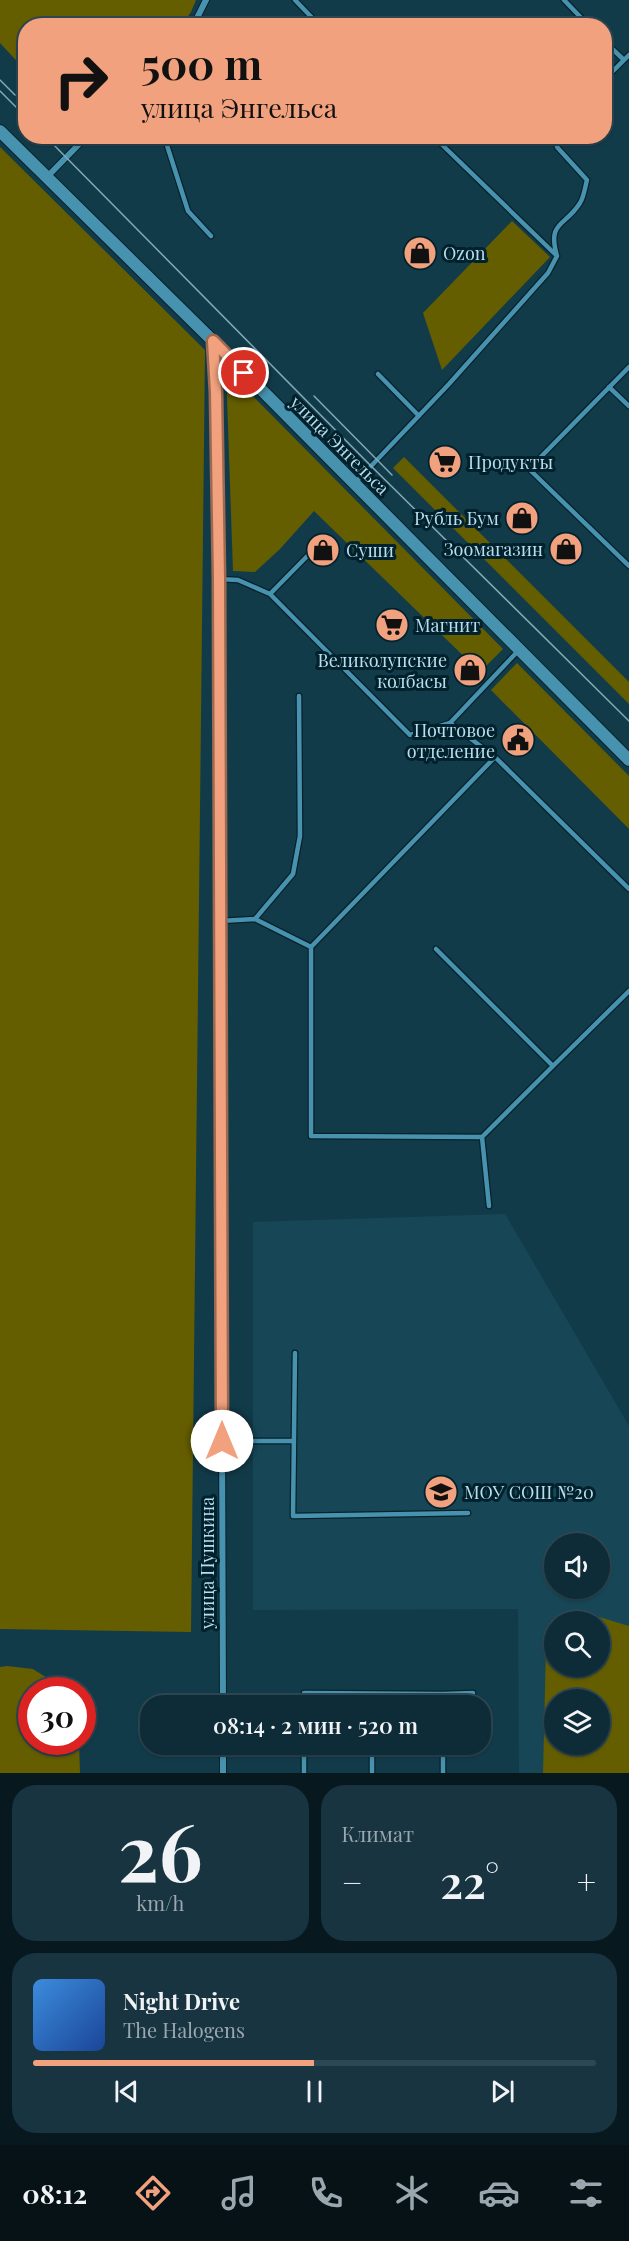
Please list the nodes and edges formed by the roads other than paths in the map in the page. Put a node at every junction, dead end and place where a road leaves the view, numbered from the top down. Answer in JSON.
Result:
{"nodes":[{"id":1,"x":206,"y":0,"type":"edge"},
{"id":2,"x":295,"y":0,"type":"edge"},
{"id":3,"x":564,"y":0,"type":"edge"},
{"id":4,"x":197,"y":18,"type":"edge"},
{"id":5,"x":312,"y":18,"type":"edge"},
{"id":6,"x":581,"y":18,"type":"edge"},
{"id":7,"x":612,"y":49,"type":"edge"},
{"id":8,"x":629,"y":55,"type":"edge"},
{"id":9,"x":624,"y":60,"type":"junction"},
{"id":10,"x":612,"y":72,"type":"edge"},
{"id":11,"x":0,"y":131,"type":"edge"},
{"id":12,"x":79,"y":144,"type":"edge"},
{"id":13,"x":167,"y":144,"type":"edge"},
{"id":14,"x":441,"y":144,"type":"edge"},
{"id":15,"x":557,"y":144,"type":"edge"},
{"id":16,"x":46,"y":178,"type":"junction"},
{"id":17,"x":211,"y":236,"type":"dead end"},
{"id":18,"x":557,"y":256,"type":"junction"},
{"id":19,"x":213,"y":341,"type":"junction"},
{"id":20,"x":629,"y":367,"type":"edge"},
{"id":21,"x":378,"y":374,"type":"dead end"},
{"id":22,"x":609,"y":387,"type":"junction"},
{"id":23,"x":629,"y":406,"type":"edge"},
{"id":24,"x":419,"y":416,"type":"junction"},
{"id":25,"x":353,"y":484,"type":"junction"},
{"id":26,"x":324,"y":539,"type":"dead end"},
{"id":27,"x":629,"y":566,"type":"edge"},
{"id":28,"x":219,"y":579,"type":"junction"},
{"id":29,"x":270,"y":594,"type":"junction"},
{"id":30,"x":519,"y":650,"type":"junction"},
{"id":31,"x":299,"y":696,"type":"dead end"},
{"id":32,"x":450,"y":723,"type":"junction"},
{"id":33,"x":495,"y":757,"type":"junction"},
{"id":34,"x":629,"y":760,"type":"edge"},
{"id":35,"x":629,"y":889,"type":"edge"},
{"id":36,"x":255,"y":919,"type":"junction"},
{"id":37,"x":220,"y":921,"type":"junction"},
{"id":38,"x":311,"y":947,"type":"junction"},
{"id":39,"x":436,"y":949,"type":"dead end"},
{"id":40,"x":629,"y":991,"type":"edge"},
{"id":41,"x":553,"y":1066,"type":"junction"},
{"id":42,"x":482,"y":1137,"type":"junction"},
{"id":43,"x":489,"y":1206,"type":"dead end"},
{"id":44,"x":295,"y":1353,"type":"dead end"},
{"id":45,"x":222,"y":1441,"type":"junction"},
{"id":46,"x":294,"y":1441,"type":"junction"},
{"id":47,"x":468,"y":1514,"type":"dead end"},
{"id":48,"x":473,"y":1693,"type":"dead end"},
{"id":49,"x":372,"y":1694,"type":"joint"},
{"id":50,"x":443,"y":1694,"type":"joint"},
{"id":51,"x":223,"y":1695,"type":"edge"},
{"id":52,"x":304,"y":1695,"type":"edge"},
{"id":53,"x":223,"y":1755,"type":"edge"},
{"id":54,"x":304,"y":1755,"type":"edge"},
{"id":55,"x":372,"y":1755,"type":"edge"},
{"id":56,"x":443,"y":1755,"type":"edge"},
{"id":57,"x":223,"y":1773,"type":"edge"},
{"id":58,"x":304,"y":1773,"type":"edge"},
{"id":59,"x":372,"y":1773,"type":"edge"},
{"id":60,"x":443,"y":1773,"type":"edge"}],
"edges":[{"from":1,"to":4,"type":"street"},
{"from":2,"to":5,"type":"lane"},
{"from":3,"to":6,"type":"lane"},
{"from":7,"to":9,"type":"lane"},
{"from":8,"to":9,"type":"lane"},
{"from":9,"to":10,"type":"lane"},
{"from":11,"to":16,"type":"main road","name":"улица Энгельса"},
{"from":12,"to":16,"type":"street"},
{"from":13,"to":17,"type":"lane"},
{"from":14,"to":18,"type":"lane"},
{"from":15,"to":18,"type":"lane"},
{"from":16,"to":19,"type":"main road","name":"улица Энгельса"},
{"from":18,"to":24,"type":"lane"},
{"from":19,"to":25,"type":"main road","name":"улица Энгельса"},
{"from":19,"to":28,"type":"street","name":"улица Пушкина"},
{"from":20,"to":22,"type":"lane"},
{"from":21,"to":24,"type":"lane"},
{"from":22,"to":23,"type":"lane"},
{"from":22,"to":27,"type":"lane"},
{"from":24,"to":25,"type":"lane"},
{"from":25,"to":30,"type":"main road","name":"улица Энгельса"},
{"from":26,"to":29,"type":"lane"},
{"from":28,"to":29,"type":"lane"},
{"from":28,"to":37,"type":"street","name":"улица Пушкина"},
{"from":29,"to":32,"type":"lane"},
{"from":30,"to":32,"type":"lane"},
{"from":30,"to":34,"type":"main road","name":"улица Энгельса"},
{"from":31,"to":36,"type":"lane"},
{"from":32,"to":33,"type":"lane"},
{"from":33,"to":35,"type":"lane"},
{"from":33,"to":38,"type":"lane"},
{"from":36,"to":37,"type":"lane"},
{"from":36,"to":38,"type":"lane"},
{"from":37,"to":45,"type":"street","name":"улица Пушкина"},
{"from":38,"to":42,"type":"lane"},
{"from":39,"to":41,"type":"lane"},
{"from":40,"to":41,"type":"lane"},
{"from":41,"to":42,"type":"lane"},
{"from":42,"to":43,"type":"lane"},
{"from":44,"to":46,"type":"lane"},
{"from":45,"to":46,"type":"lane"},
{"from":45,"to":51,"type":"street","name":"улица Пушкина"},
{"from":46,"to":47,"type":"lane"},
{"from":48,"to":50,"type":"lane"},
{"from":49,"to":50,"type":"lane"},
{"from":49,"to":52,"type":"lane"},
{"from":53,"to":57,"type":"street"},
{"from":54,"to":58,"type":"lane"},
{"from":55,"to":59,"type":"lane"},
{"from":56,"to":60,"type":"lane"}]}
